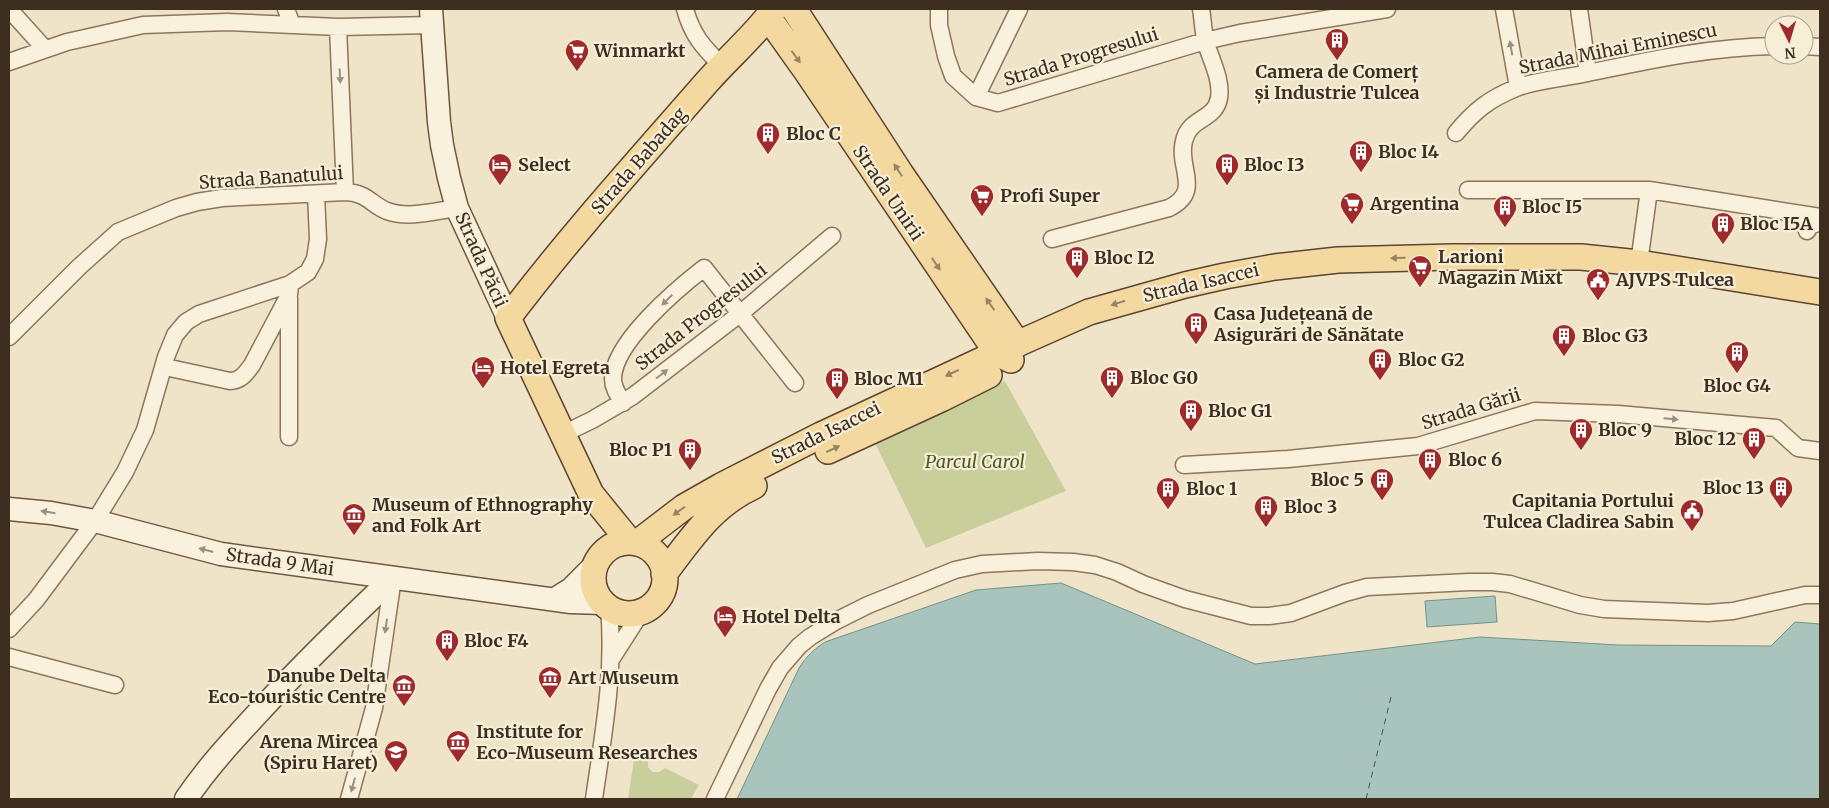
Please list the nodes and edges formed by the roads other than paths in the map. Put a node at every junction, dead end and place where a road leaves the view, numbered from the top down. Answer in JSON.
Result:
{"nodes":[{"id":1,"x":10,"y":9,"type":"edge"},
{"id":2,"x":286,"y":9,"type":"edge"},
{"id":3,"x":685,"y":9,"type":"edge"},
{"id":4,"x":794,"y":9,"type":"edge"},
{"id":5,"x":939,"y":9,"type":"edge"},
{"id":6,"x":1019,"y":9,"type":"edge"},
{"id":7,"x":1201,"y":9,"type":"edge"},
{"id":8,"x":1387,"y":9,"type":"edge"},
{"id":9,"x":1504,"y":9,"type":"edge"},
{"id":10,"x":1579,"y":9,"type":"edge"},
{"id":11,"x":771,"y":13,"type":"edge"},
{"id":12,"x":432,"y":17,"type":"edge"},
{"id":13,"x":292,"y":25,"type":"junction"},
{"id":14,"x":338,"y":27,"type":"junction"},
{"id":15,"x":1205,"y":41,"type":"junction"},
{"id":16,"x":1764,"y":46,"type":"edge"},
{"id":17,"x":45,"y":49,"type":"junction"},
{"id":18,"x":9,"y":62,"type":"edge"},
{"id":19,"x":722,"y":66,"type":"junction"},
{"id":20,"x":1588,"y":73,"type":"junction"},
{"id":21,"x":1518,"y":87,"type":"junction"},
{"id":22,"x":976,"y":97,"type":"junction"},
{"id":23,"x":1456,"y":133,"type":"dead end"},
{"id":24,"x":1468,"y":190,"type":"dead end"},
{"id":25,"x":1649,"y":190,"type":"junction"},
{"id":26,"x":345,"y":192,"type":"junction"},
{"id":27,"x":316,"y":194,"type":"junction"},
{"id":28,"x":457,"y":208,"type":"junction"},
{"id":29,"x":1820,"y":217,"type":"edge"},
{"id":30,"x":832,"y":236,"type":"dead end"},
{"id":31,"x":1052,"y":239,"type":"dead end"},
{"id":32,"x":1639,"y":263,"type":"junction"},
{"id":33,"x":290,"y":289,"type":"junction"},
{"id":34,"x":1820,"y":292,"type":"edge"},
{"id":35,"x":1820,"y":307,"type":"edge"},
{"id":36,"x":741,"y":314,"type":"junction"},
{"id":37,"x":508,"y":318,"type":"junction"},
{"id":38,"x":9,"y":337,"type":"edge"},
{"id":39,"x":1014,"y":354,"type":"junction"},
{"id":40,"x":165,"y":367,"type":"junction"},
{"id":41,"x":795,"y":382,"type":"dead end"},
{"id":42,"x":623,"y":403,"type":"junction"},
{"id":43,"x":563,"y":434,"type":"junction"},
{"id":44,"x":289,"y":438,"type":"dead end"},
{"id":45,"x":1820,"y":451,"type":"edge"},
{"id":46,"x":1184,"y":465,"type":"dead end"},
{"id":47,"x":591,"y":494,"type":"junction"},
{"id":48,"x":9,"y":508,"type":"edge"},
{"id":49,"x":95,"y":521,"type":"junction"},
{"id":50,"x":633,"y":543,"type":"junction"},
{"id":51,"x":598,"y":561,"type":"junction"},
{"id":52,"x":664,"y":574,"type":"junction"},
{"id":53,"x":393,"y":578,"type":"junction"},
{"id":54,"x":1820,"y":595,"type":"edge"},
{"id":55,"x":554,"y":599,"type":"junction"},
{"id":56,"x":606,"y":606,"type":"junction"},
{"id":57,"x":642,"y":611,"type":"junction"},
{"id":58,"x":9,"y":629,"type":"edge"},
{"id":59,"x":9,"y":657,"type":"edge"},
{"id":60,"x":611,"y":660,"type":"junction"},
{"id":61,"x":115,"y":685,"type":"dead end"},
{"id":62,"x":186,"y":799,"type":"edge"},
{"id":63,"x":349,"y":799,"type":"edge"},
{"id":64,"x":594,"y":799,"type":"edge"},
{"id":65,"x":715,"y":799,"type":"edge"}],
"edges":[{"from":1,"to":17,"type":"street"},
{"from":2,"to":13,"type":"street"},
{"from":3,"to":19,"type":"street"},
{"from":39,"to":4,"type":"main road","name":"Strada Unirii","one_way":true},
{"from":5,"to":22,"type":"street"},
{"from":6,"to":22,"type":"street","name":"Strada Progresului"},
{"from":7,"to":15,"type":"street"},
{"from":8,"to":15,"type":"street","name":"Strada Progresului"},
{"from":21,"to":9,"type":"street","one_way":true},
{"from":10,"to":20,"type":"street"},
{"from":11,"to":19,"type":"main road","name":"Strada Babadag"},
{"from":11,"to":39,"type":"main road","name":"Strada Unirii","one_way":true},
{"from":12,"to":14,"type":"street"},
{"from":12,"to":28,"type":"street","name":"Strada Păcii"},
{"from":13,"to":14,"type":"street"},
{"from":13,"to":17,"type":"street"},
{"from":14,"to":26,"type":"street","one_way":true},
{"from":15,"to":22,"type":"street","name":"Strada Progresului"},
{"from":15,"to":31,"type":"street"},
{"from":16,"to":20,"type":"street","name":"Strada Mihai Eminescu"},
{"from":17,"to":18,"type":"street"},
{"from":19,"to":37,"type":"main road","name":"Strada Babadag"},
{"from":20,"to":21,"type":"street","name":"Strada Mihai Eminescu"},
{"from":21,"to":23,"type":"street","name":"Strada Mihai Eminescu"},
{"from":24,"to":25,"type":"street"},
{"from":25,"to":29,"type":"street"},
{"from":25,"to":32,"type":"street"},
{"from":26,"to":27,"type":"street","name":"Strada Banatului"},
{"from":26,"to":28,"type":"street","name":"Strada Banatului"},
{"from":27,"to":33,"type":"street"},
{"from":27,"to":38,"type":"street","name":"Strada Banatului"},
{"from":28,"to":37,"type":"street","name":"Strada Păcii"},
{"from":30,"to":36,"type":"street","name":"Strada Progresului"},
{"from":32,"to":34,"type":"main road","name":"Strada Isaccei"},
{"from":32,"to":39,"type":"main road","name":"Strada Isaccei","one_way":true},
{"from":33,"to":40,"type":"street"},
{"from":33,"to":40,"type":"street"},
{"from":33,"to":44,"type":"street"},
{"from":35,"to":39,"type":"main road","name":"Strada Isaccei"},
{"from":36,"to":41,"type":"street"},
{"from":42,"to":36,"type":"street","name":"Strada Progresului","one_way":true},
{"from":36,"to":42,"type":"street","one_way":true},
{"from":37,"to":43,"type":"main road","name":"Strada Păcii"},
{"from":39,"to":50,"type":"main road","name":"Strada Isaccei","one_way":true},
{"from":52,"to":39,"type":"main road","name":"Strada Isaccei","one_way":true},
{"from":40,"to":49,"type":"street"},
{"from":42,"to":43,"type":"street","name":"Strada Progresului"},
{"from":43,"to":47,"type":"main road","name":"Strada Păcii"},
{"from":46,"to":45,"type":"street","name":"Strada Gării","one_way":true},
{"from":47,"to":50,"type":"main road","name":"Strada Păcii"},
{"from":47,"to":51,"type":"main road","name":"Strada Păcii"},
{"from":49,"to":48,"type":"street","name":"Strada 9 Mai","one_way":true},
{"from":53,"to":49,"type":"street","name":"Strada 9 Mai","one_way":true},
{"from":49,"to":58,"type":"street"},
{"from":50,"to":51,"type":"main road"},
{"from":50,"to":52,"type":"main road"},
{"from":51,"to":55,"type":"street"},
{"from":51,"to":56,"type":"main road"},
{"from":52,"to":57,"type":"main road"},
{"from":53,"to":55,"type":"street","name":"Strada 9 Mai"},
{"from":53,"to":62,"type":"street"},
{"from":53,"to":63,"type":"street","one_way":true},
{"from":54,"to":65,"type":"street"},
{"from":55,"to":56,"type":"street","name":"Strada 9 Mai"},
{"from":56,"to":57,"type":"main road"},
{"from":56,"to":60,"type":"street"},
{"from":57,"to":60,"type":"street"},
{"from":59,"to":61,"type":"street"},
{"from":60,"to":64,"type":"street"}]}
